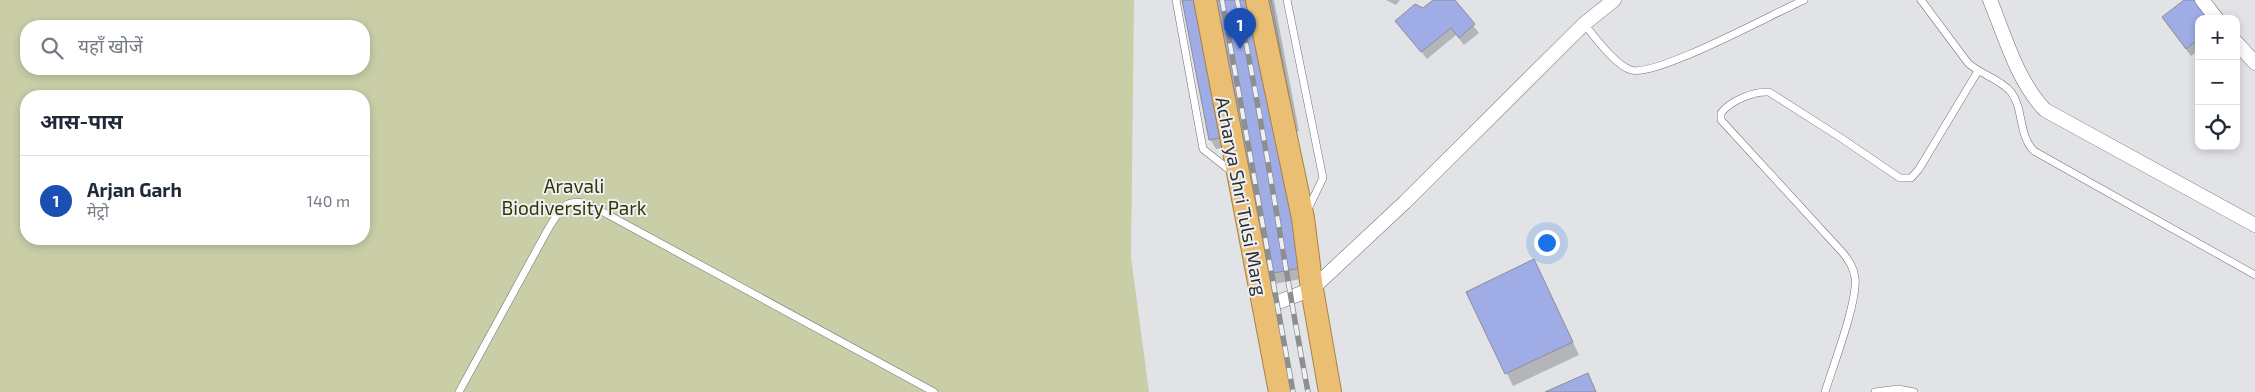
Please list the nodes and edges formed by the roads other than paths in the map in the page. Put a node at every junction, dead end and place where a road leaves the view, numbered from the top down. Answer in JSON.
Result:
{"nodes":[{"id":1,"x":1176,"y":0,"type":"edge"},
{"id":2,"x":1205,"y":0,"type":"edge"},
{"id":3,"x":1257,"y":0,"type":"edge"},
{"id":4,"x":1287,"y":0,"type":"edge"},
{"id":5,"x":1614,"y":0,"type":"edge"},
{"id":6,"x":1804,"y":0,"type":"edge"},
{"id":7,"x":1921,"y":0,"type":"edge"},
{"id":8,"x":1990,"y":0,"type":"edge"},
{"id":9,"x":2202,"y":0,"type":"edge"},
{"id":10,"x":2214,"y":15,"type":"edge"},
{"id":11,"x":1584,"y":24,"type":"junction"},
{"id":12,"x":2240,"y":46,"type":"edge"},
{"id":13,"x":2255,"y":63,"type":"edge"},
{"id":14,"x":1978,"y":71,"type":"junction"},
{"id":15,"x":1240,"y":179,"type":"junction"},
{"id":16,"x":1303,"y":218,"type":"junction"},
{"id":17,"x":2255,"y":225,"type":"edge"},
{"id":18,"x":2255,"y":274,"type":"edge"},
{"id":19,"x":1312,"y":289,"type":"junction"},
{"id":20,"x":1263,"y":308,"type":"junction"},
{"id":21,"x":459,"y":392,"type":"edge"},
{"id":22,"x":934,"y":392,"type":"edge"},
{"id":23,"x":1280,"y":392,"type":"edge"},
{"id":24,"x":1330,"y":392,"type":"edge"},
{"id":25,"x":1826,"y":392,"type":"edge"},
{"id":26,"x":1874,"y":392,"type":"edge"},
{"id":27,"x":1914,"y":392,"type":"edge"}],
"edges":[{"from":1,"to":15,"type":"lane"},
{"from":2,"to":15,"type":"highway","name":"Acharya Shri Tulsi Marg"},
{"from":3,"to":16,"type":"highway"},
{"from":4,"to":16,"type":"lane"},
{"from":5,"to":11,"type":"street"},
{"from":6,"to":11,"type":"lane"},
{"from":7,"to":14,"type":"lane"},
{"from":8,"to":17,"type":"street"},
{"from":9,"to":10,"type":"street"},
{"from":11,"to":19,"type":"street"},
{"from":12,"to":13,"type":"street"},
{"from":14,"to":18,"type":"lane"},
{"from":14,"to":25,"type":"lane"},
{"from":15,"to":20,"type":"highway","name":"Acharya Shri Tulsi Marg"},
{"from":16,"to":19,"type":"highway"},
{"from":19,"to":20,"type":"street"},
{"from":19,"to":24,"type":"highway"},
{"from":20,"to":23,"type":"highway","name":"Acharya Shri Tulsi Marg"},
{"from":21,"to":22,"type":"lane"},
{"from":26,"to":27,"type":"lane"}]}
